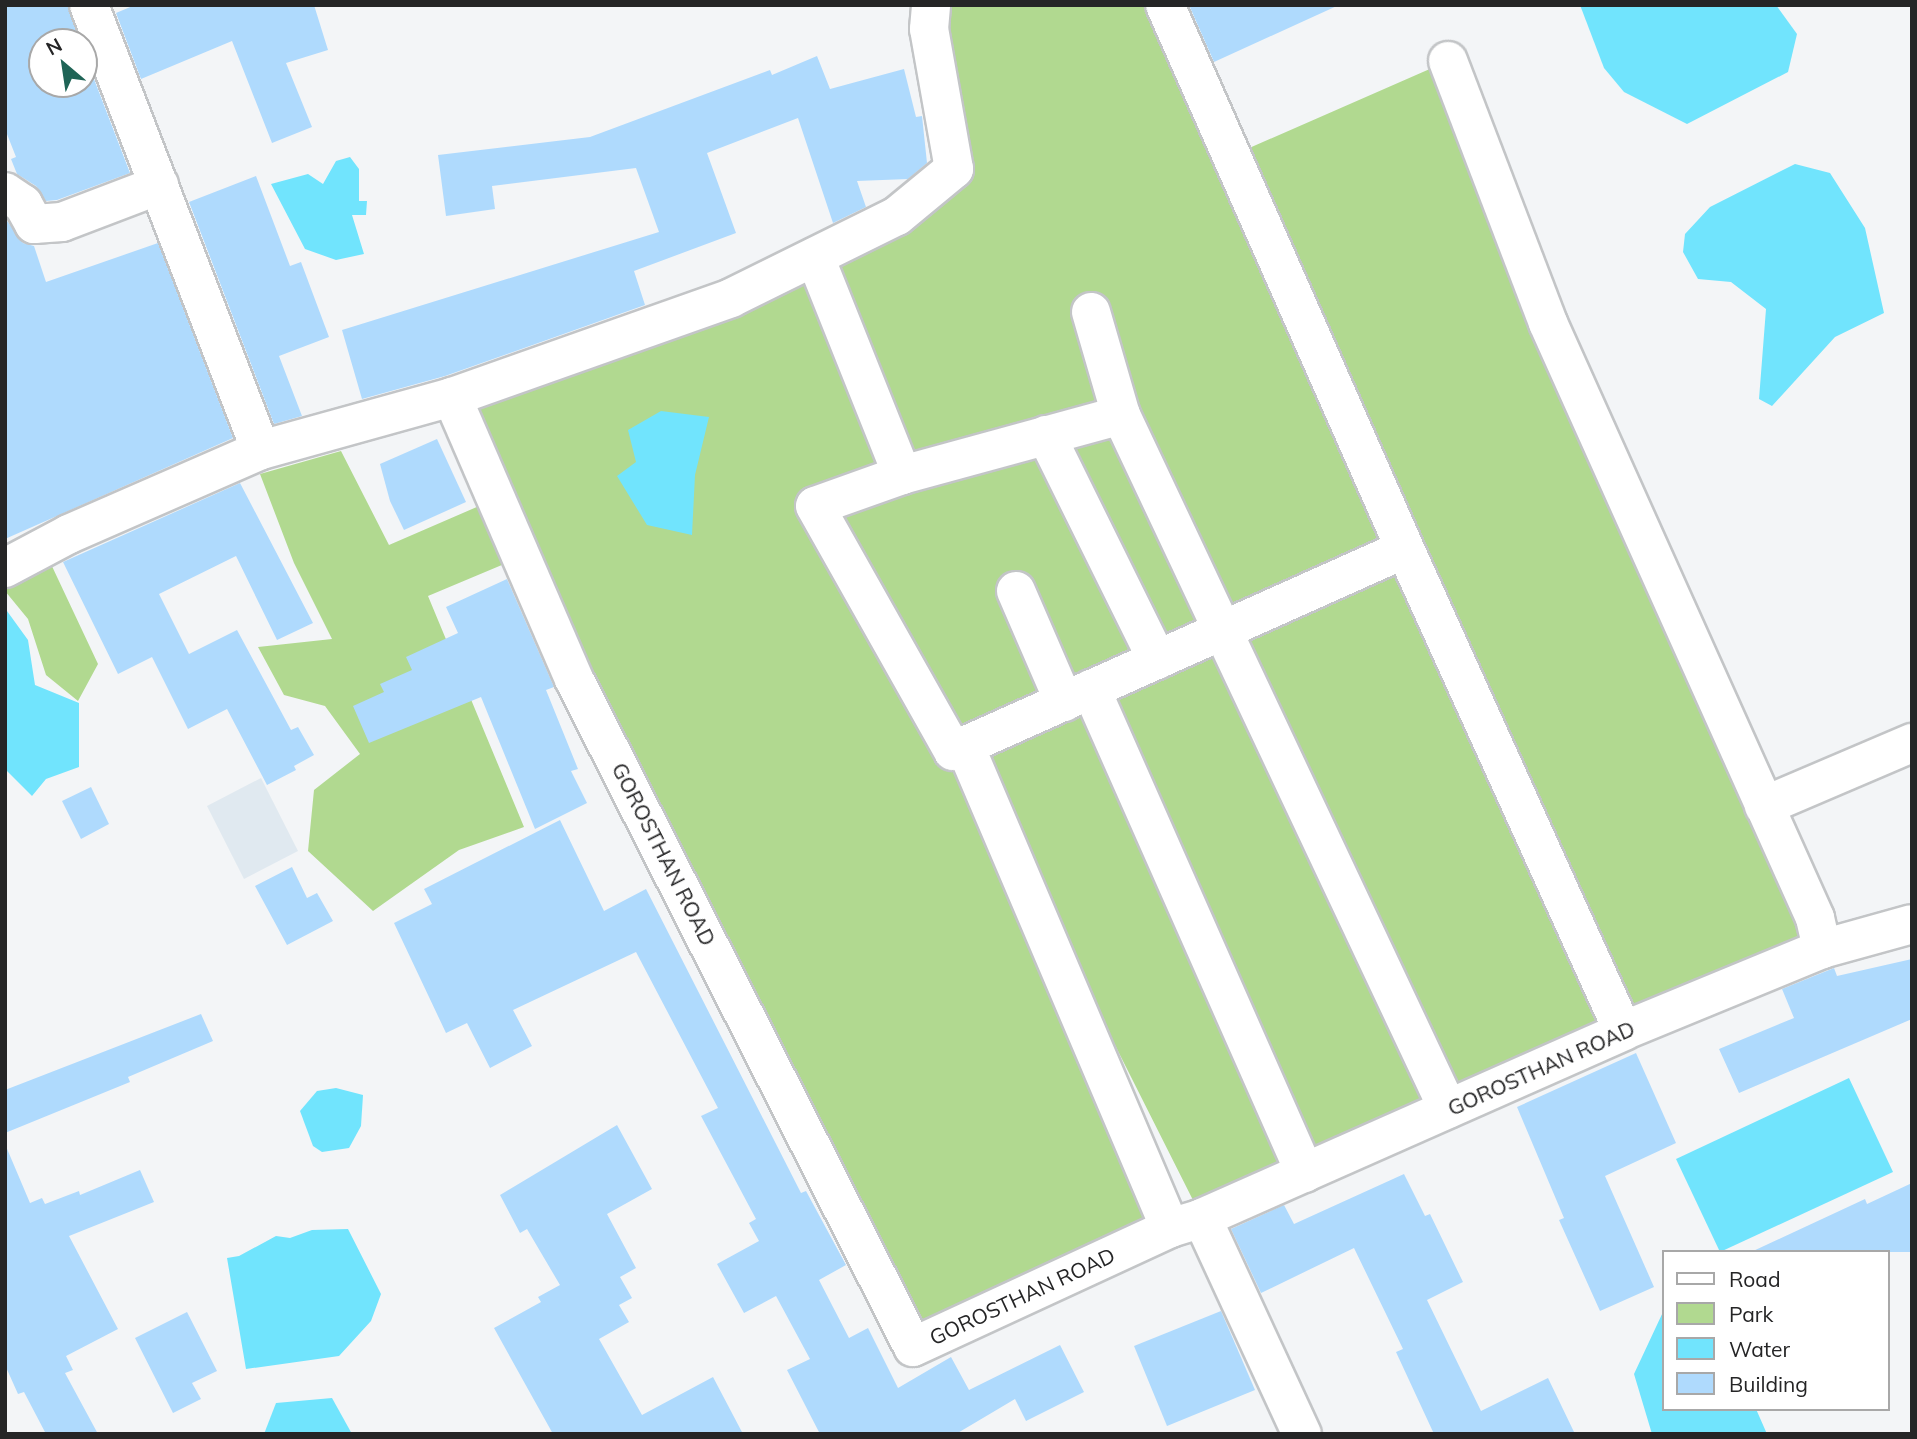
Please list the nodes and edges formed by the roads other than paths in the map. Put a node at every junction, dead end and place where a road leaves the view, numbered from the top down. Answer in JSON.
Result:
{"nodes":[{"id":1,"x":89,"y":5,"type":"edge"},
{"id":2,"x":932,"y":5,"type":"edge"},
{"id":3,"x":1165,"y":5,"type":"edge"},
{"id":4,"x":1448,"y":61,"type":"dead end"},
{"id":5,"x":159,"y":185,"type":"junction"},
{"id":6,"x":5,"y":192,"type":"edge"},
{"id":7,"x":815,"y":257,"type":"junction"},
{"id":8,"x":1091,"y":312,"type":"dead end"},
{"id":9,"x":452,"y":397,"type":"junction"},
{"id":10,"x":1121,"y":415,"type":"junction"},
{"id":11,"x":1046,"y":435,"type":"junction"},
{"id":12,"x":261,"y":450,"type":"junction"},
{"id":13,"x":902,"y":475,"type":"junction"},
{"id":14,"x":1405,"y":549,"type":"junction"},
{"id":15,"x":5,"y":568,"type":"edge"},
{"id":16,"x":1016,"y":591,"type":"dead end"},
{"id":17,"x":1225,"y":629,"type":"junction"},
{"id":18,"x":1157,"y":660,"type":"junction"},
{"id":19,"x":1077,"y":696,"type":"junction"},
{"id":20,"x":1912,"y":743,"type":"edge"},
{"id":21,"x":965,"y":746,"type":"junction"},
{"id":22,"x":1764,"y":806,"type":"junction"},
{"id":23,"x":1912,"y":924,"type":"edge"},
{"id":24,"x":1822,"y":949,"type":"junction"},
{"id":25,"x":1623,"y":1031,"type":"junction"},
{"id":26,"x":1448,"y":1109,"type":"junction"},
{"id":27,"x":1305,"y":1173,"type":"junction"},
{"id":28,"x":1186,"y":1223,"type":"junction"},
{"id":29,"x":1302,"y":1434,"type":"edge"}],
"edges":[{"from":1,"to":5,"type":"street"},
{"from":2,"to":7,"type":"street"},
{"from":3,"to":14,"type":"street"},
{"from":4,"to":22,"type":"street"},
{"from":5,"to":6,"type":"street"},
{"from":5,"to":12,"type":"street"},
{"from":7,"to":9,"type":"street"},
{"from":7,"to":13,"type":"street"},
{"from":8,"to":10,"type":"street"},
{"from":9,"to":12,"type":"street"},
{"from":9,"to":28,"type":"street","name":"GOROSTHAN ROAD"},
{"from":10,"to":11,"type":"street"},
{"from":10,"to":17,"type":"street"},
{"from":11,"to":13,"type":"street"},
{"from":11,"to":18,"type":"street"},
{"from":12,"to":15,"type":"street"},
{"from":13,"to":21,"type":"street"},
{"from":14,"to":17,"type":"street"},
{"from":14,"to":25,"type":"street"},
{"from":16,"to":19,"type":"street"},
{"from":17,"to":18,"type":"street"},
{"from":17,"to":26,"type":"street"},
{"from":18,"to":19,"type":"street"},
{"from":19,"to":21,"type":"street"},
{"from":19,"to":27,"type":"street"},
{"from":20,"to":22,"type":"street"},
{"from":21,"to":28,"type":"street"},
{"from":22,"to":24,"type":"street"},
{"from":23,"to":24,"type":"street","name":"GOROSTHAN ROAD"},
{"from":24,"to":25,"type":"street","name":"GOROSTHAN ROAD"},
{"from":25,"to":26,"type":"street","name":"GOROSTHAN ROAD"},
{"from":26,"to":27,"type":"street","name":"GOROSTHAN ROAD"},
{"from":27,"to":28,"type":"street","name":"GOROSTHAN ROAD"},
{"from":28,"to":29,"type":"street"}]}
